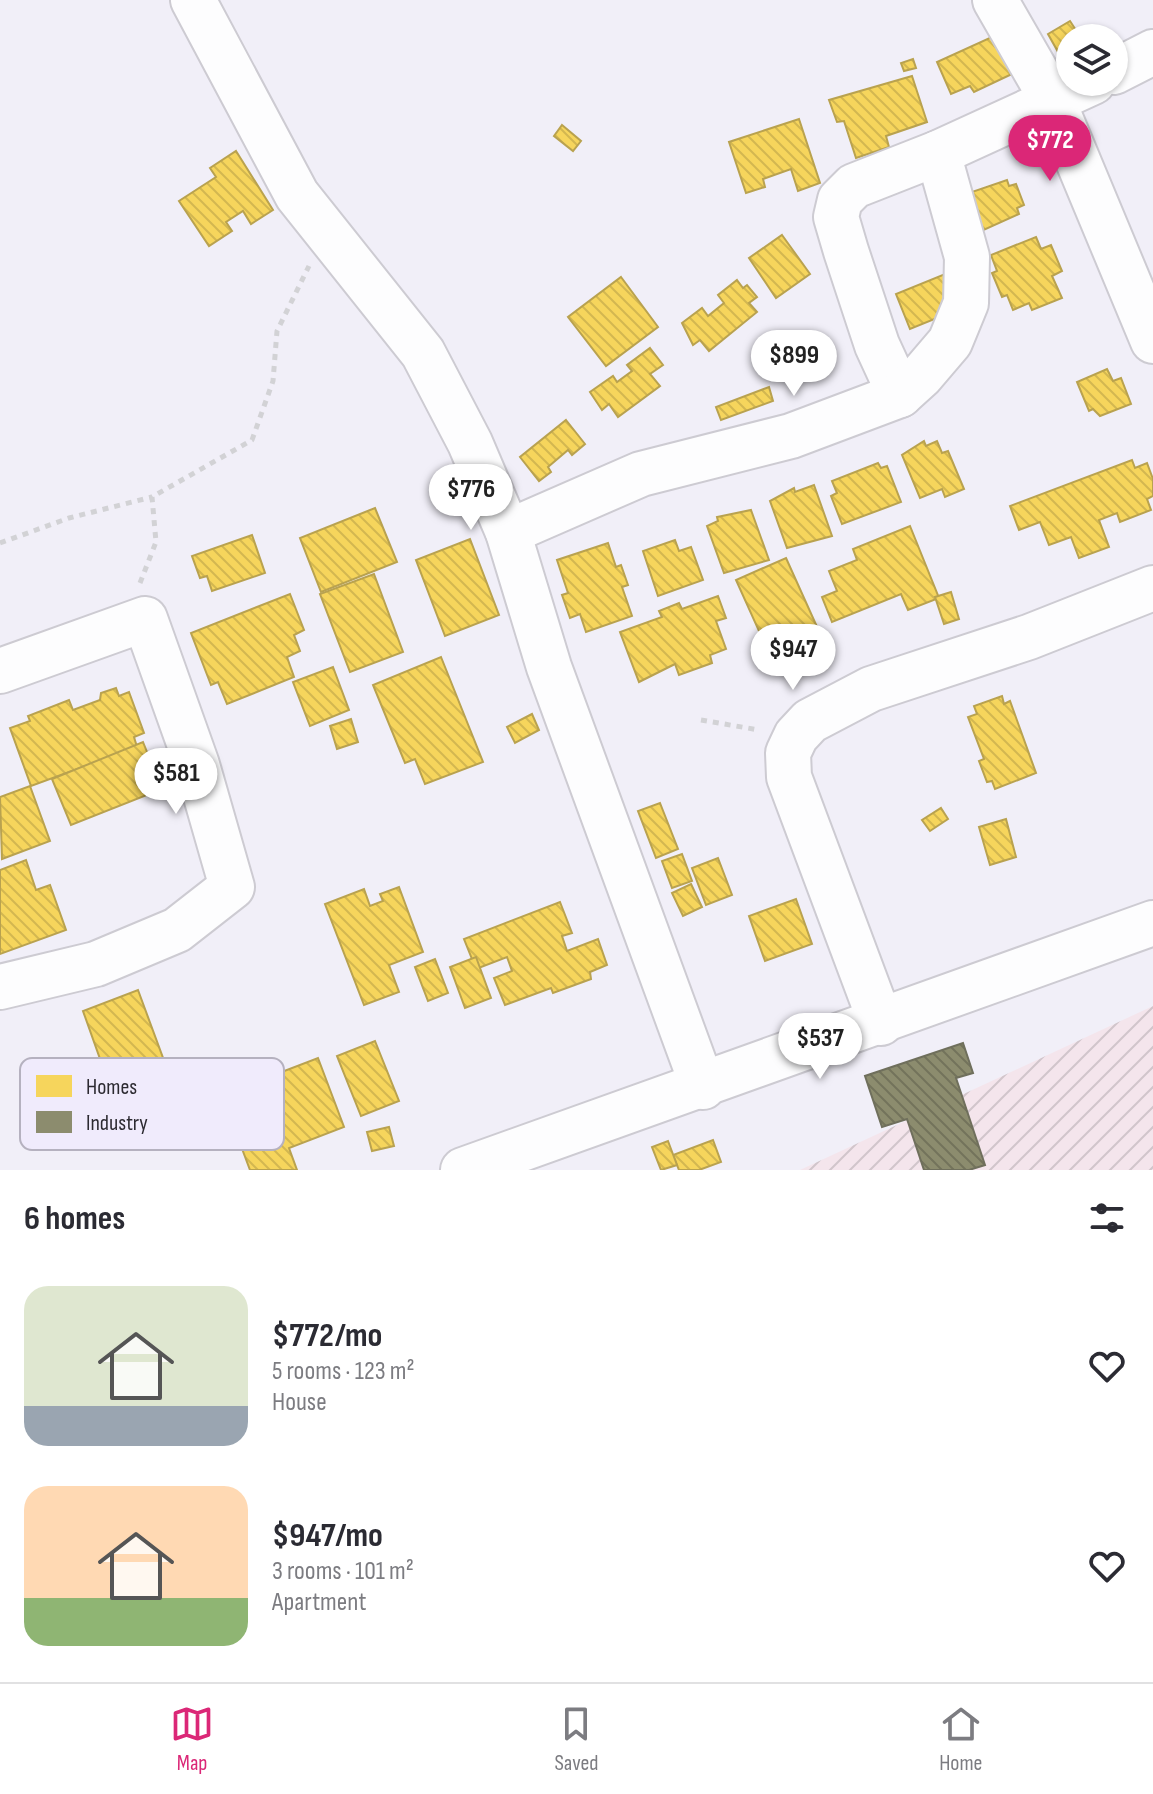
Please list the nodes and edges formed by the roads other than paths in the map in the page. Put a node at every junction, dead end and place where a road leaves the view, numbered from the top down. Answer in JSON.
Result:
{"nodes":[{"id":1,"x":193,"y":0,"type":"edge"},
{"id":2,"x":995,"y":0,"type":"edge"},
{"id":3,"x":1153,"y":52,"type":"edge"},
{"id":4,"x":1128,"y":65,"type":"edge"},
{"id":5,"x":1064,"y":96,"type":"edge"},
{"id":6,"x":1053,"y":101,"type":"junction"},
{"id":7,"x":938,"y":153,"type":"junction"},
{"id":8,"x":1153,"y":341,"type":"edge"},
{"id":9,"x":900,"y":395,"type":"junction"},
{"id":10,"x":508,"y":532,"type":"junction"},
{"id":11,"x":1153,"y":588,"type":"edge"},
{"id":12,"x":0,"y":671,"type":"edge"},
{"id":13,"x":1153,"y":923,"type":"edge"},
{"id":14,"x":0,"y":987,"type":"edge"},
{"id":15,"x":881,"y":1023,"type":"junction"},
{"id":16,"x":703,"y":1087,"type":"junction"},
{"id":17,"x":463,"y":1170,"type":"edge"}],
"edges":[{"from":1,"to":10,"type":"street"},
{"from":2,"to":6,"type":"street"},
{"from":3,"to":4,"type":"street"},
{"from":5,"to":6,"type":"street"},
{"from":6,"to":7,"type":"street"},
{"from":6,"to":8,"type":"street"},
{"from":7,"to":9,"type":"street"},
{"from":7,"to":9,"type":"street"},
{"from":9,"to":10,"type":"street"},
{"from":10,"to":16,"type":"street"},
{"from":11,"to":15,"type":"street"},
{"from":12,"to":14,"type":"street"},
{"from":13,"to":15,"type":"street"},
{"from":15,"to":16,"type":"street"},
{"from":16,"to":17,"type":"street"}]}
